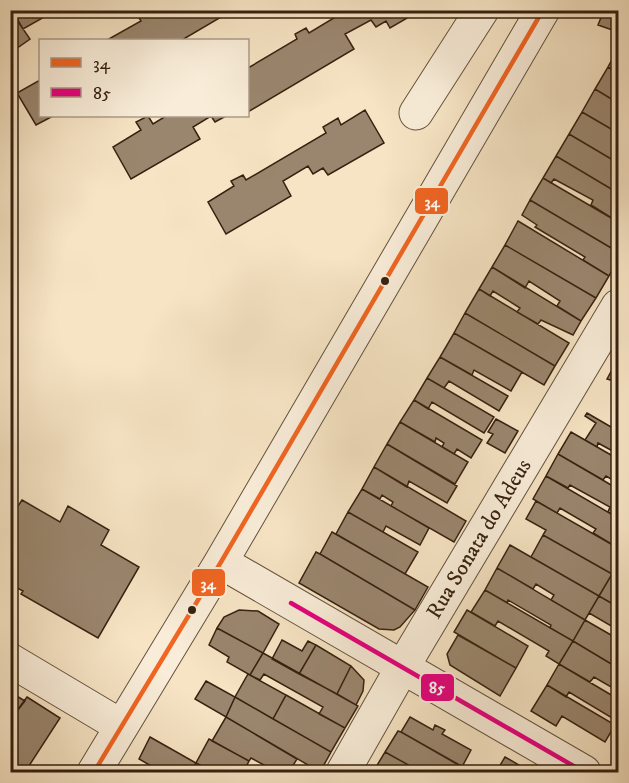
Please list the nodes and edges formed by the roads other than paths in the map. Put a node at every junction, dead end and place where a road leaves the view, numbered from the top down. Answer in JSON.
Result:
{"nodes":[{"id":1,"x":482,"y":10,"type":"edge"},
{"id":2,"x":543,"y":10,"type":"edge"},
{"id":3,"x":416,"y":113,"type":"dead end"},
{"id":4,"x":618,"y":306,"type":"edge"},
{"id":5,"x":221,"y":562,"type":"junction"},
{"id":6,"x":10,"y":660,"type":"edge"},
{"id":7,"x":402,"y":668,"type":"junction"},
{"id":8,"x":121,"y":726,"type":"junction"},
{"id":9,"x":94,"y":772,"type":"edge"},
{"id":10,"x":343,"y":772,"type":"edge"},
{"id":11,"x":584,"y":772,"type":"edge"}],
"edges":[{"from":1,"to":3,"type":"street"},
{"from":2,"to":5,"type":"street"},
{"from":4,"to":7,"type":"street","name":"Rua Sonata do Adeus"},
{"from":5,"to":7,"type":"street"},
{"from":5,"to":8,"type":"street"},
{"from":6,"to":8,"type":"street"},
{"from":7,"to":10,"type":"street","name":"Rua Sonata do Adeus"},
{"from":7,"to":11,"type":"street"},
{"from":8,"to":9,"type":"street"}]}
